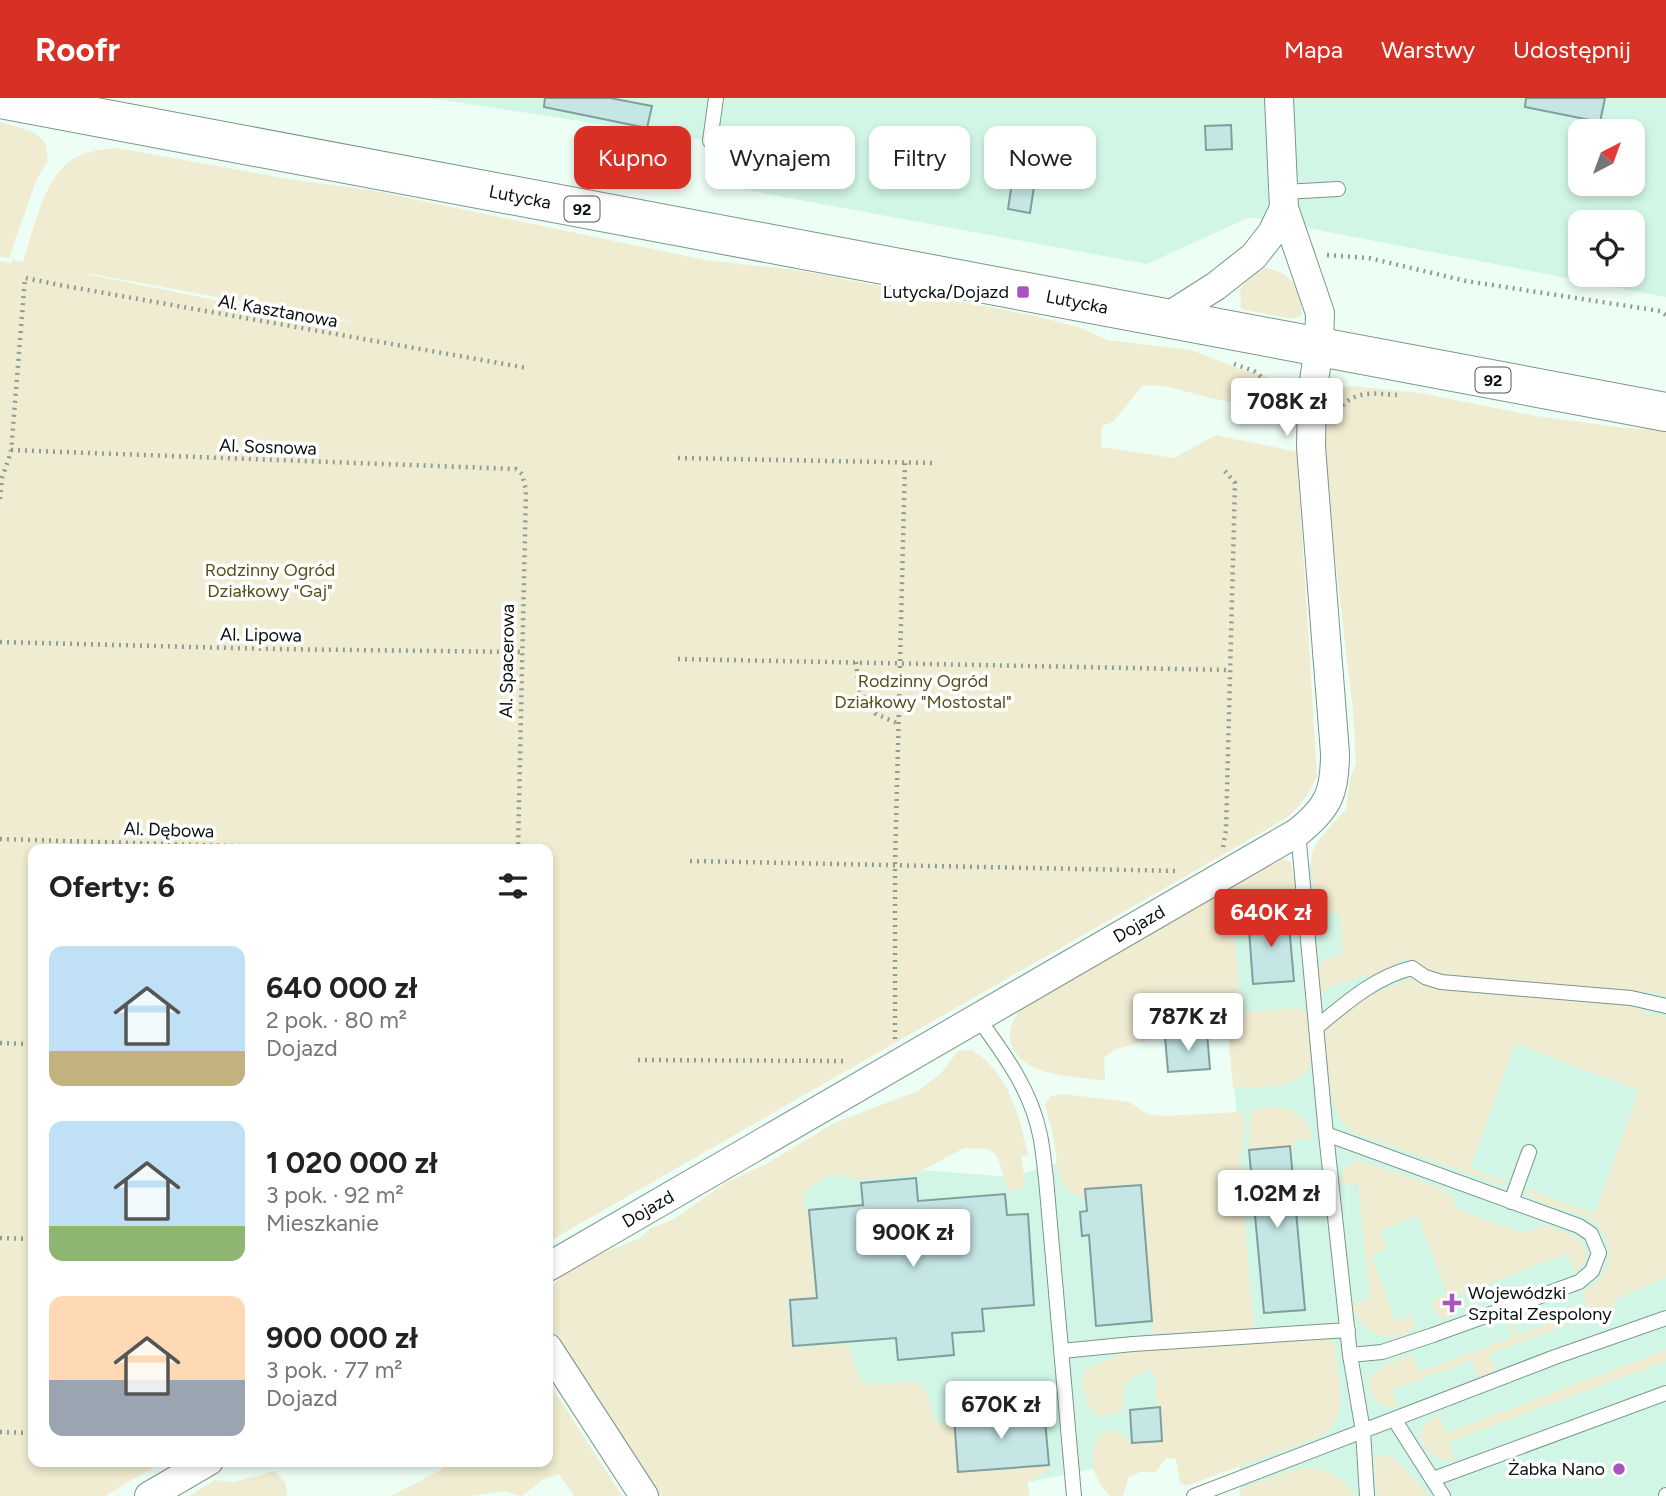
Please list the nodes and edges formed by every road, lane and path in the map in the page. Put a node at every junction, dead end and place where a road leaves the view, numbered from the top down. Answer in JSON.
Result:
{"nodes":[{"id":1,"x":716,"y":98,"type":"edge"},
{"id":2,"x":1279,"y":98,"type":"edge"},
{"id":3,"x":0,"y":99,"type":"edge"},
{"id":4,"x":712,"y":126,"type":"edge"},
{"id":5,"x":1338,"y":189,"type":"dead end"},
{"id":6,"x":1284,"y":200,"type":"junction"},
{"id":7,"x":1300,"y":253,"type":"junction"},
{"id":8,"x":1666,"y":315,"type":"edge"},
{"id":9,"x":1164,"y":318,"type":"junction"},
{"id":10,"x":1319,"y":348,"type":"junction"},
{"id":11,"x":1232,"y":363,"type":"dead end"},
{"id":12,"x":527,"y":368,"type":"dead end"},
{"id":13,"x":1401,"y":395,"type":"dead end"},
{"id":14,"x":1312,"y":411,"type":"junction"},
{"id":15,"x":1666,"y":412,"type":"edge"},
{"id":16,"x":11,"y":450,"type":"junction"},
{"id":17,"x":678,"y":458,"type":"dead end"},
{"id":18,"x":905,"y":463,"type":"junction"},
{"id":19,"x":933,"y":463,"type":"dead end"},
{"id":20,"x":1225,"y":471,"type":"dead end"},
{"id":21,"x":523,"y":474,"type":"joint"},
{"id":22,"x":0,"y":499,"type":"edge"},
{"id":23,"x":0,"y":642,"type":"edge"},
{"id":24,"x":521,"y":652,"type":"junction"},
{"id":25,"x":678,"y":659,"type":"dead end"},
{"id":26,"x":856,"y":662,"type":"junction"},
{"id":27,"x":900,"y":663,"type":"junction"},
{"id":28,"x":1229,"y":670,"type":"junction"},
{"id":29,"x":899,"y":724,"type":"junction"},
{"id":30,"x":1298,"y":832,"type":"junction"},
{"id":31,"x":0,"y":839,"type":"edge"},
{"id":32,"x":168,"y":844,"type":"edge"},
{"id":33,"x":518,"y":844,"type":"edge"},
{"id":34,"x":1213,"y":852,"type":"dead end"},
{"id":35,"x":690,"y":861,"type":"dead end"},
{"id":36,"x":895,"y":865,"type":"junction"},
{"id":37,"x":1180,"y":871,"type":"dead end"},
{"id":38,"x":1666,"y":1006,"type":"edge"},
{"id":39,"x":978,"y":1018,"type":"junction"},
{"id":40,"x":1318,"y":1026,"type":"junction"},
{"id":41,"x":884,"y":1040,"type":"dead end"},
{"id":42,"x":0,"y":1043,"type":"edge"},
{"id":43,"x":28,"y":1044,"type":"edge"},
{"id":44,"x":900,"y":1047,"type":"junction"},
{"id":45,"x":854,"y":1057,"type":"dead end"},
{"id":46,"x":638,"y":1060,"type":"dead end"},
{"id":47,"x":1326,"y":1135,"type":"junction"},
{"id":48,"x":1529,"y":1152,"type":"dead end"},
{"id":49,"x":1511,"y":1202,"type":"junction"},
{"id":50,"x":0,"y":1238,"type":"edge"},
{"id":51,"x":28,"y":1239,"type":"edge"},
{"id":52,"x":553,"y":1264,"type":"edge"},
{"id":53,"x":1666,"y":1318,"type":"edge"},
{"id":54,"x":1348,"y":1330,"type":"junction"},
{"id":55,"x":1062,"y":1351,"type":"junction"},
{"id":56,"x":1350,"y":1355,"type":"junction"},
{"id":57,"x":553,"y":1356,"type":"edge"},
{"id":58,"x":1666,"y":1393,"type":"edge"},
{"id":59,"x":1394,"y":1419,"type":"junction"},
{"id":60,"x":1363,"y":1431,"type":"junction"},
{"id":61,"x":0,"y":1432,"type":"edge"},
{"id":62,"x":28,"y":1433,"type":"edge"},
{"id":63,"x":199,"y":1467,"type":"edge"},
{"id":64,"x":1433,"y":1479,"type":"junction"},
{"id":65,"x":1222,"y":1491,"type":"edge"},
{"id":66,"x":149,"y":1496,"type":"edge"},
{"id":67,"x":645,"y":1496,"type":"edge"},
{"id":68,"x":1074,"y":1496,"type":"edge"},
{"id":69,"x":1194,"y":1496,"type":"edge"},
{"id":70,"x":1367,"y":1496,"type":"edge"},
{"id":71,"x":1443,"y":1496,"type":"edge"}],
"edges":[{"from":1,"to":4,"type":"lane"},
{"from":2,"to":6,"type":"street"},
{"from":3,"to":9,"type":"main road","name":"Lutycka","number":"92"},
{"from":5,"to":6,"type":"lane"},
{"from":6,"to":7,"type":"street"},
{"from":6,"to":9,"type":"street"},
{"from":7,"to":8,"type":"path"},
{"from":7,"to":10,"type":"street"},
{"from":9,"to":10,"type":"main road","name":"Lutycka","number":"92"},
{"from":10,"to":14,"type":"street","name":"Dojazd"},
{"from":10,"to":15,"type":"main road","name":"Lutycka","number":"92"},
{"from":11,"to":14,"type":"path"},
{"from":12,"to":16,"type":"path","name":"Al. Kasztanowa"},
{"from":13,"to":14,"type":"path"},
{"from":14,"to":30,"type":"street","name":"Dojazd"},
{"from":16,"to":21,"type":"path","name":"Al. Sosnowa"},
{"from":16,"to":22,"type":"path"},
{"from":17,"to":18,"type":"path"},
{"from":18,"to":19,"type":"path"},
{"from":18,"to":27,"type":"path"},
{"from":20,"to":28,"type":"path"},
{"from":21,"to":24,"type":"path","name":"Al. Spacerowa"},
{"from":23,"to":24,"type":"path","name":"Al. Lipowa"},
{"from":24,"to":33,"type":"path","name":"Al. Spacerowa"},
{"from":25,"to":26,"type":"path"},
{"from":26,"to":27,"type":"path"},
{"from":26,"to":29,"type":"path"},
{"from":27,"to":28,"type":"path"},
{"from":27,"to":29,"type":"path"},
{"from":28,"to":34,"type":"path"},
{"from":29,"to":36,"type":"path"},
{"from":30,"to":39,"type":"street","name":"Dojazd"},
{"from":30,"to":40,"type":"lane"},
{"from":31,"to":32,"type":"path","name":"Al. Dębowa"},
{"from":35,"to":36,"type":"path"},
{"from":36,"to":37,"type":"path"},
{"from":36,"to":44,"type":"path"},
{"from":38,"to":40,"type":"lane"},
{"from":39,"to":44,"type":"street","name":"Dojazd"},
{"from":39,"to":55,"type":"lane"},
{"from":40,"to":47,"type":"lane"},
{"from":41,"to":44,"type":"path"},
{"from":42,"to":43,"type":"path"},
{"from":44,"to":52,"type":"street","name":"Dojazd"},
{"from":45,"to":46,"type":"path"},
{"from":47,"to":49,"type":"lane"},
{"from":47,"to":54,"type":"lane"},
{"from":48,"to":49,"type":"lane"},
{"from":49,"to":56,"type":"lane"},
{"from":50,"to":51,"type":"path"},
{"from":53,"to":59,"type":"lane"},
{"from":54,"to":55,"type":"lane"},
{"from":54,"to":56,"type":"lane"},
{"from":55,"to":68,"type":"lane"},
{"from":56,"to":60,"type":"lane"},
{"from":57,"to":67,"type":"street"},
{"from":58,"to":64,"type":"lane"},
{"from":59,"to":60,"type":"lane"},
{"from":59,"to":64,"type":"lane"},
{"from":60,"to":65,"type":"lane"},
{"from":60,"to":70,"type":"lane"},
{"from":61,"to":62,"type":"path"},
{"from":63,"to":66,"type":"street"},
{"from":64,"to":71,"type":"lane"},
{"from":65,"to":69,"type":"lane"}]}
